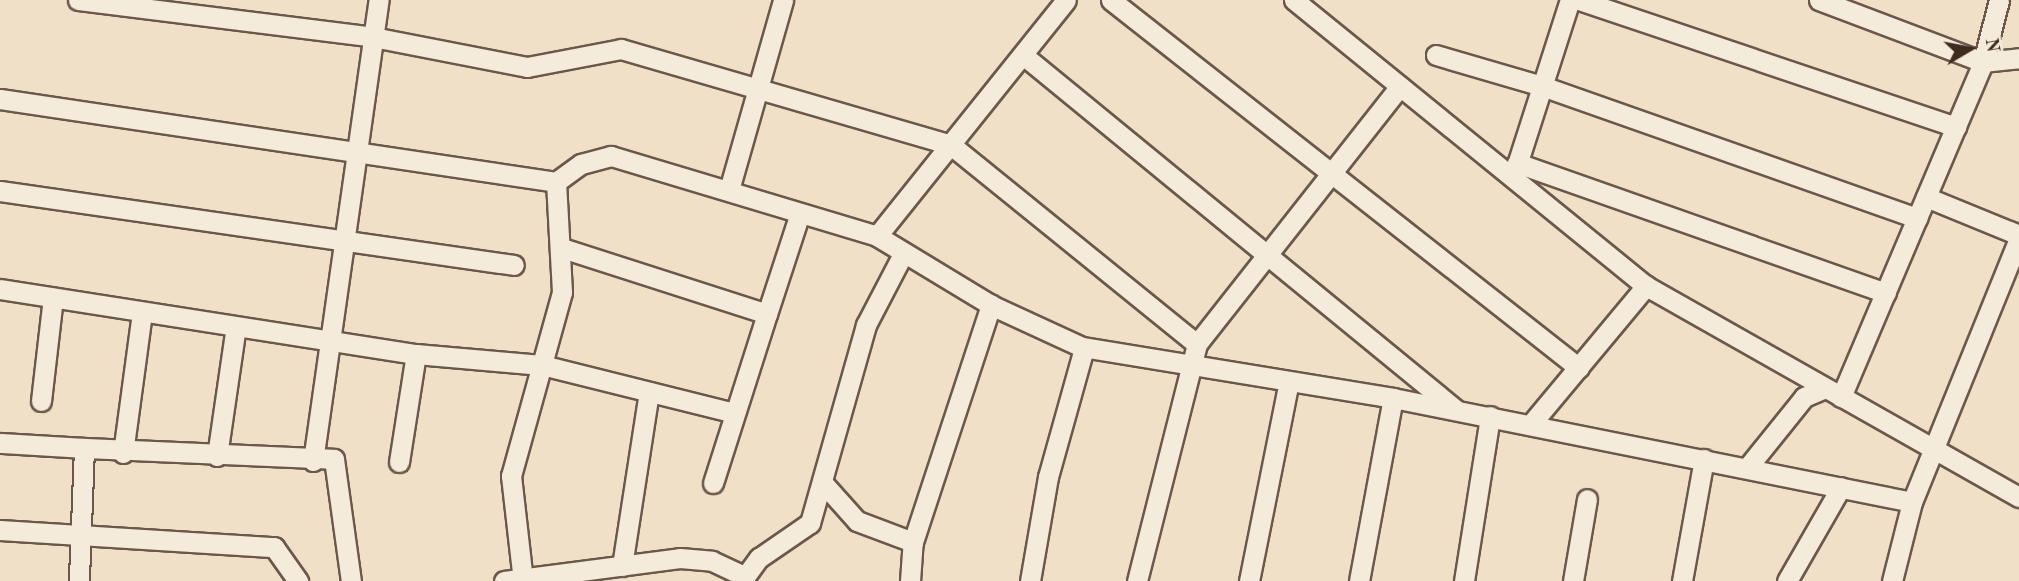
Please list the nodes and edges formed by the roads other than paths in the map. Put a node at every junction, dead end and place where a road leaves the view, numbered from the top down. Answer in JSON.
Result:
{"nodes":[{"id":1,"x":78,"y":0,"type":"edge"},
{"id":2,"x":379,"y":0,"type":"edge"},
{"id":3,"x":783,"y":0,"type":"edge"},
{"id":4,"x":1066,"y":0,"type":"edge"},
{"id":5,"x":1111,"y":0,"type":"edge"},
{"id":6,"x":1294,"y":0,"type":"edge"},
{"id":7,"x":1570,"y":0,"type":"edge"},
{"id":8,"x":1579,"y":0,"type":"edge"},
{"id":9,"x":1819,"y":0,"type":"edge"},
{"id":10,"x":1999,"y":0,"type":"edge"},
{"id":11,"x":373,"y":37,"type":"junction"},
{"id":12,"x":1023,"y":55,"type":"junction"},
{"id":13,"x":1436,"y":55,"type":"dead end"},
{"id":14,"x":2019,"y":58,"type":"edge"},
{"id":15,"x":1983,"y":62,"type":"junction"},
{"id":16,"x":1400,"y":86,"type":"junction"},
{"id":17,"x":1542,"y":86,"type":"junction"},
{"id":18,"x":759,"y":89,"type":"junction"},
{"id":19,"x":0,"y":99,"type":"edge"},
{"id":20,"x":1956,"y":127,"type":"junction"},
{"id":21,"x":951,"y":145,"type":"junction"},
{"id":22,"x":356,"y":154,"type":"junction"},
{"id":23,"x":1515,"y":171,"type":"junction"},
{"id":24,"x":1332,"y":173,"type":"junction"},
{"id":25,"x":556,"y":182,"type":"junction"},
{"id":26,"x":729,"y":190,"type":"junction"},
{"id":27,"x":0,"y":191,"type":"edge"},
{"id":28,"x":1926,"y":197,"type":"junction"},
{"id":29,"x":800,"y":212,"type":"junction"},
{"id":30,"x":1917,"y":218,"type":"junction"},
{"id":31,"x":877,"y":236,"type":"junction"},
{"id":32,"x":2019,"y":237,"type":"edge"},
{"id":33,"x":343,"y":242,"type":"junction"},
{"id":34,"x":562,"y":248,"type":"junction"},
{"id":35,"x":1268,"y":251,"type":"junction"},
{"id":36,"x":903,"y":254,"type":"junction"},
{"id":37,"x":514,"y":265,"type":"dead end"},
{"id":38,"x":1646,"y":286,"type":"junction"},
{"id":39,"x":0,"y":289,"type":"edge"},
{"id":40,"x":1886,"y":293,"type":"junction"},
{"id":41,"x":52,"y":298,"type":"junction"},
{"id":42,"x":991,"y":305,"type":"junction"},
{"id":43,"x":142,"y":312,"type":"junction"},
{"id":44,"x":767,"y":314,"type":"junction"},
{"id":45,"x":236,"y":326,"type":"junction"},
{"id":46,"x":329,"y":341,"type":"junction"},
{"id":47,"x":1197,"y":344,"type":"junction"},
{"id":48,"x":1084,"y":348,"type":"junction"},
{"id":49,"x":416,"y":354,"type":"junction"},
{"id":50,"x":542,"y":365,"type":"junction"},
{"id":51,"x":1579,"y":368,"type":"junction"},
{"id":52,"x":1186,"y":369,"type":"junction"},
{"id":53,"x":1288,"y":385,"type":"junction"},
{"id":54,"x":649,"y":392,"type":"junction"},
{"id":55,"x":1833,"y":392,"type":"junction"},
{"id":56,"x":1393,"y":398,"type":"junction"},
{"id":57,"x":41,"y":401,"type":"dead end"},
{"id":58,"x":1457,"y":410,"type":"junction"},
{"id":59,"x":734,"y":413,"type":"junction"},
{"id":60,"x":1490,"y":416,"type":"junction"},
{"id":61,"x":1531,"y":424,"type":"junction"},
{"id":62,"x":0,"y":443,"type":"edge"},
{"id":63,"x":84,"y":449,"type":"junction"},
{"id":64,"x":1933,"y":449,"type":"junction"},
{"id":65,"x":123,"y":453,"type":"junction"},
{"id":66,"x":217,"y":456,"type":"junction"},
{"id":67,"x":1704,"y":460,"type":"junction"},
{"id":68,"x":313,"y":461,"type":"junction"},
{"id":69,"x":400,"y":462,"type":"dead end"},
{"id":70,"x":1746,"y":468,"type":"junction"},
{"id":71,"x":713,"y":483,"type":"dead end"},
{"id":72,"x":823,"y":483,"type":"junction"},
{"id":73,"x":1841,"y":487,"type":"junction"},
{"id":74,"x":2019,"y":497,"type":"edge"},
{"id":75,"x":1587,"y":499,"type":"dead end"},
{"id":76,"x":1912,"y":502,"type":"junction"},
{"id":77,"x":0,"y":530,"type":"edge"},
{"id":78,"x":81,"y":534,"type":"junction"},
{"id":79,"x":913,"y":542,"type":"junction"},
{"id":80,"x":622,"y":566,"type":"junction"},
{"id":81,"x":743,"y":579,"type":"edge"},
{"id":82,"x":517,"y":580,"type":"edge"},
{"id":83,"x":79,"y":581,"type":"edge"},
{"id":84,"x":298,"y":581,"type":"edge"},
{"id":85,"x":351,"y":581,"type":"edge"},
{"id":86,"x":910,"y":581,"type":"edge"},
{"id":87,"x":1030,"y":581,"type":"edge"},
{"id":88,"x":1137,"y":581,"type":"edge"},
{"id":89,"x":1249,"y":581,"type":"edge"},
{"id":90,"x":1359,"y":581,"type":"edge"},
{"id":91,"x":1464,"y":581,"type":"edge"},
{"id":92,"x":1573,"y":581,"type":"edge"},
{"id":93,"x":1682,"y":581,"type":"edge"},
{"id":94,"x":1787,"y":581,"type":"edge"},
{"id":95,"x":1892,"y":581,"type":"edge"}],
"edges":[{"from":1,"to":11,"type":"street"},
{"from":2,"to":11,"type":"street"},
{"from":3,"to":18,"type":"street"},
{"from":4,"to":12,"type":"street"},
{"from":5,"to":24,"type":"street"},
{"from":6,"to":16,"type":"street"},
{"from":7,"to":17,"type":"street"},
{"from":8,"to":20,"type":"street"},
{"from":9,"to":15,"type":"street"},
{"from":10,"to":15,"type":"street"},
{"from":11,"to":18,"type":"street"},
{"from":11,"to":22,"type":"street"},
{"from":12,"to":21,"type":"street"},
{"from":12,"to":35,"type":"street"},
{"from":13,"to":17,"type":"street"},
{"from":14,"to":15,"type":"street"},
{"from":15,"to":20,"type":"street"},
{"from":16,"to":23,"type":"street"},
{"from":16,"to":24,"type":"street"},
{"from":17,"to":23,"type":"street"},
{"from":17,"to":30,"type":"street"},
{"from":18,"to":21,"type":"street"},
{"from":18,"to":26,"type":"street"},
{"from":19,"to":22,"type":"street"},
{"from":20,"to":28,"type":"street"},
{"from":21,"to":31,"type":"street"},
{"from":21,"to":47,"type":"street"},
{"from":22,"to":25,"type":"street"},
{"from":22,"to":33,"type":"street"},
{"from":23,"to":38,"type":"street"},
{"from":23,"to":40,"type":"street"},
{"from":24,"to":35,"type":"street"},
{"from":24,"to":51,"type":"street"},
{"from":25,"to":26,"type":"street"},
{"from":25,"to":34,"type":"street"},
{"from":26,"to":29,"type":"street"},
{"from":27,"to":33,"type":"street"},
{"from":28,"to":30,"type":"street"},
{"from":28,"to":32,"type":"street"},
{"from":29,"to":31,"type":"street"},
{"from":29,"to":44,"type":"street"},
{"from":30,"to":40,"type":"street"},
{"from":31,"to":36,"type":"street"},
{"from":32,"to":64,"type":"street"},
{"from":33,"to":37,"type":"street"},
{"from":33,"to":46,"type":"street"},
{"from":34,"to":44,"type":"street"},
{"from":34,"to":50,"type":"street"},
{"from":35,"to":47,"type":"street"},
{"from":35,"to":58,"type":"street"},
{"from":36,"to":42,"type":"street"},
{"from":36,"to":72,"type":"street"},
{"from":38,"to":51,"type":"street"},
{"from":38,"to":55,"type":"street"},
{"from":39,"to":41,"type":"street"},
{"from":40,"to":55,"type":"street"},
{"from":41,"to":43,"type":"street"},
{"from":41,"to":57,"type":"street"},
{"from":42,"to":48,"type":"street"},
{"from":42,"to":79,"type":"street"},
{"from":43,"to":45,"type":"street"},
{"from":43,"to":65,"type":"street"},
{"from":44,"to":59,"type":"street"},
{"from":45,"to":46,"type":"street"},
{"from":45,"to":66,"type":"street"},
{"from":46,"to":49,"type":"street"},
{"from":46,"to":68,"type":"street"},
{"from":47,"to":52,"type":"street"},
{"from":48,"to":52,"type":"street"},
{"from":48,"to":87,"type":"street"},
{"from":49,"to":50,"type":"street"},
{"from":49,"to":69,"type":"street"},
{"from":50,"to":54,"type":"street"},
{"from":50,"to":82,"type":"street"},
{"from":51,"to":61,"type":"street"},
{"from":52,"to":53,"type":"street"},
{"from":52,"to":88,"type":"street"},
{"from":53,"to":56,"type":"street"},
{"from":53,"to":89,"type":"street"},
{"from":54,"to":59,"type":"street"},
{"from":54,"to":80,"type":"street"},
{"from":55,"to":64,"type":"street"},
{"from":55,"to":70,"type":"street"},
{"from":56,"to":58,"type":"street"},
{"from":56,"to":90,"type":"street"},
{"from":58,"to":60,"type":"street"},
{"from":59,"to":71,"type":"street"},
{"from":60,"to":61,"type":"street"},
{"from":60,"to":91,"type":"street"},
{"from":61,"to":67,"type":"street"},
{"from":62,"to":63,"type":"street"},
{"from":63,"to":65,"type":"street"},
{"from":63,"to":78,"type":"street"},
{"from":64,"to":74,"type":"street"},
{"from":64,"to":76,"type":"street"},
{"from":65,"to":66,"type":"street"},
{"from":66,"to":68,"type":"street"},
{"from":67,"to":70,"type":"street"},
{"from":67,"to":93,"type":"street"},
{"from":68,"to":85,"type":"street"},
{"from":70,"to":73,"type":"street"},
{"from":72,"to":79,"type":"street"},
{"from":72,"to":81,"type":"street"},
{"from":73,"to":76,"type":"street"},
{"from":73,"to":94,"type":"street"},
{"from":75,"to":92,"type":"street"},
{"from":76,"to":95,"type":"street"},
{"from":77,"to":78,"type":"street"},
{"from":78,"to":83,"type":"street"},
{"from":78,"to":84,"type":"street"},
{"from":79,"to":86,"type":"street"},
{"from":80,"to":81,"type":"street"},
{"from":80,"to":82,"type":"street"}]}
